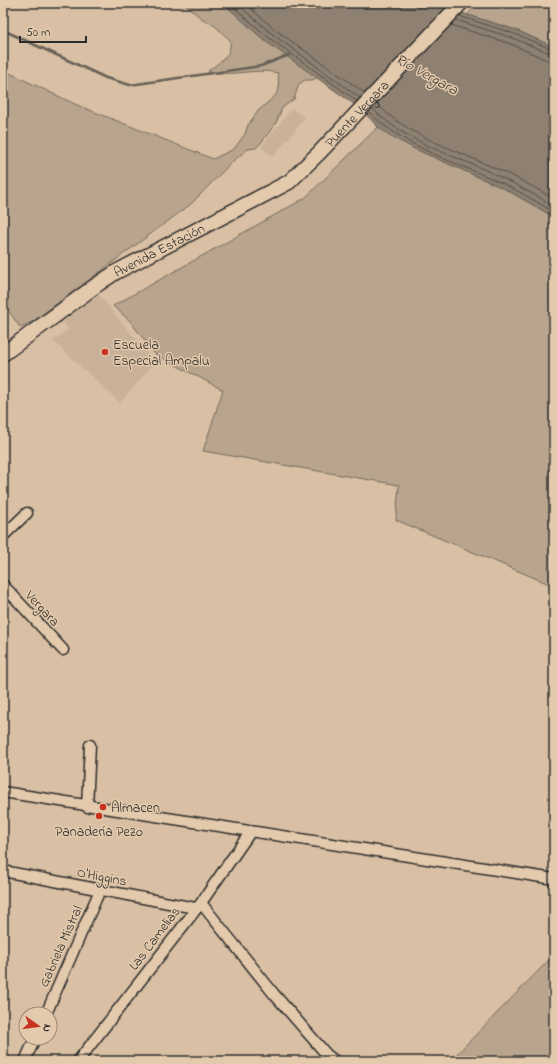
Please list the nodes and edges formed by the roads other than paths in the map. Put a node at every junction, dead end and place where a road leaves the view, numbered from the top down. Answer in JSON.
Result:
{"nodes":[{"id":1,"x":461,"y":3,"type":"edge"},
{"id":2,"x":319,"y":153,"type":"joint"},
{"id":3,"x":3,"y":354,"type":"edge"},
{"id":4,"x":27,"y":514,"type":"dead end"},
{"id":5,"x":3,"y":536,"type":"edge"},
{"id":6,"x":3,"y":584,"type":"edge"},
{"id":7,"x":63,"y":650,"type":"dead end"},
{"id":8,"x":90,"y":745,"type":"dead end"},
{"id":9,"x":3,"y":792,"type":"edge"},
{"id":10,"x":87,"y":807,"type":"junction"},
{"id":11,"x":251,"y":831,"type":"junction"},
{"id":12,"x":3,"y":871,"type":"edge"},
{"id":13,"x":554,"y":879,"type":"edge"},
{"id":14,"x":100,"y":890,"type":"junction"},
{"id":15,"x":198,"y":905,"type":"junction"},
{"id":16,"x":49,"y":1006,"type":"edge"},
{"id":17,"x":32,"y":1046,"type":"edge"},
{"id":18,"x":25,"y":1061,"type":"edge"},
{"id":19,"x":78,"y":1061,"type":"edge"},
{"id":20,"x":335,"y":1061,"type":"edge"}],
"edges":[{"from":1,"to":2,"type":"main road","name":"Puente Vergara"},
{"from":2,"to":3,"type":"main road","name":"Avenida Estación"},
{"from":4,"to":5,"type":"street"},
{"from":6,"to":7,"type":"street","name":"Vergara"},
{"from":8,"to":10,"type":"street"},
{"from":9,"to":10,"type":"street"},
{"from":10,"to":11,"type":"street"},
{"from":11,"to":13,"type":"street"},
{"from":11,"to":15,"type":"street","name":"Las Camelias"},
{"from":12,"to":14,"type":"street","name":"O'Higgins"},
{"from":14,"to":15,"type":"street","name":"O'Higgins"},
{"from":14,"to":16,"type":"street","name":"Gabriela Mistral"},
{"from":15,"to":19,"type":"street","name":"Las Camelias"},
{"from":15,"to":20,"type":"street"},
{"from":17,"to":18,"type":"street"}]}
